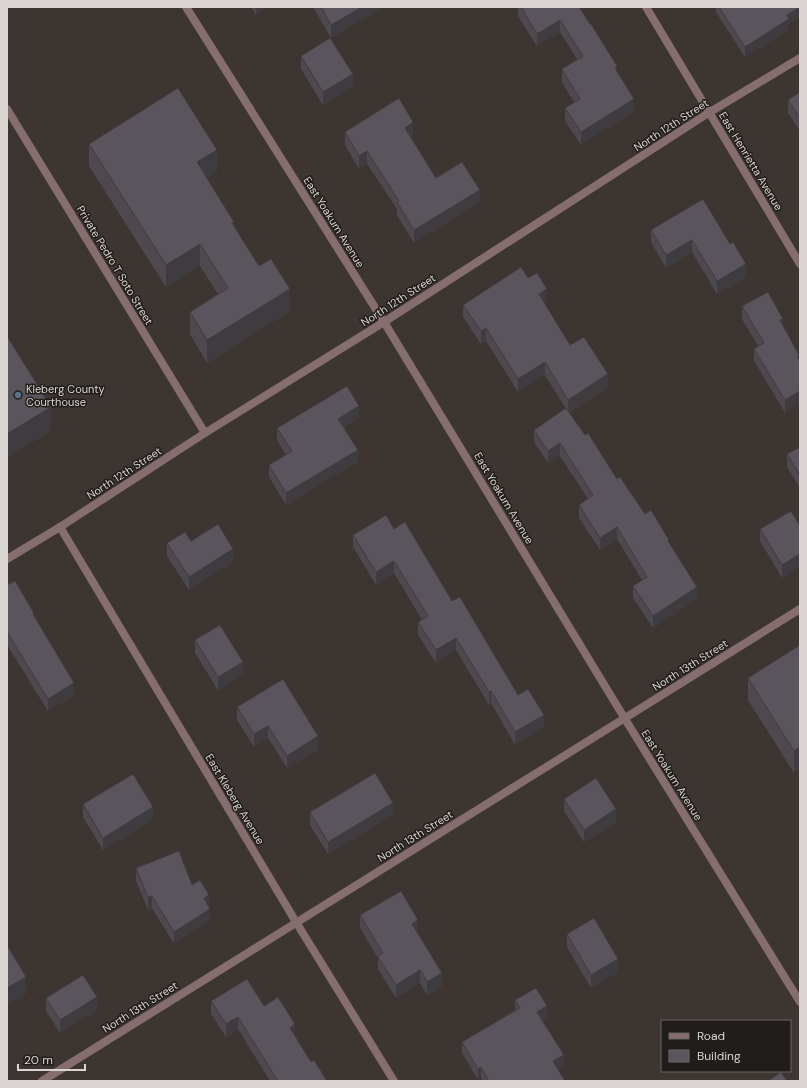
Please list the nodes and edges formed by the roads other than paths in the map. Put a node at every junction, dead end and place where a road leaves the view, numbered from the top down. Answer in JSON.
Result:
{"nodes":[{"id":1,"x":186,"y":7,"type":"edge"},
{"id":2,"x":646,"y":7,"type":"edge"},
{"id":3,"x":800,"y":58,"type":"edge"},
{"id":4,"x":7,"y":109,"type":"edge"},
{"id":5,"x":710,"y":112,"type":"junction"},
{"id":6,"x":800,"y":264,"type":"edge"},
{"id":7,"x":384,"y":322,"type":"junction"},
{"id":8,"x":205,"y":433,"type":"junction"},
{"id":9,"x":60,"y":527,"type":"junction"},
{"id":10,"x":7,"y":559,"type":"edge"},
{"id":11,"x":800,"y":609,"type":"edge"},
{"id":12,"x":625,"y":720,"type":"junction"},
{"id":13,"x":296,"y":922,"type":"junction"},
{"id":14,"x":800,"y":1002,"type":"edge"},
{"id":15,"x":42,"y":1081,"type":"edge"},
{"id":16,"x":394,"y":1081,"type":"edge"}],
"edges":[{"from":1,"to":7,"type":"street","name":"East Yoakum Avenue"},
{"from":2,"to":5,"type":"street","name":"East Henrietta Avenue"},
{"from":3,"to":5,"type":"street","name":"North 12th Street"},
{"from":4,"to":8,"type":"street","name":"Private Pedro T Soto Street"},
{"from":5,"to":6,"type":"street","name":"East Henrietta Avenue"},
{"from":5,"to":7,"type":"street","name":"North 12th Street"},
{"from":7,"to":8,"type":"street","name":"North 12th Street"},
{"from":7,"to":12,"type":"street","name":"East Yoakum Avenue"},
{"from":8,"to":9,"type":"street","name":"North 12th Street"},
{"from":9,"to":10,"type":"street","name":"North 12th Street"},
{"from":9,"to":13,"type":"street","name":"East Kleberg Avenue"},
{"from":11,"to":12,"type":"street","name":"North 13th Street"},
{"from":12,"to":13,"type":"street","name":"North 13th Street"},
{"from":12,"to":14,"type":"street","name":"East Yoakum Avenue"},
{"from":13,"to":15,"type":"street","name":"North 13th Street"},
{"from":13,"to":16,"type":"street","name":"East Kleberg Avenue"}]}
